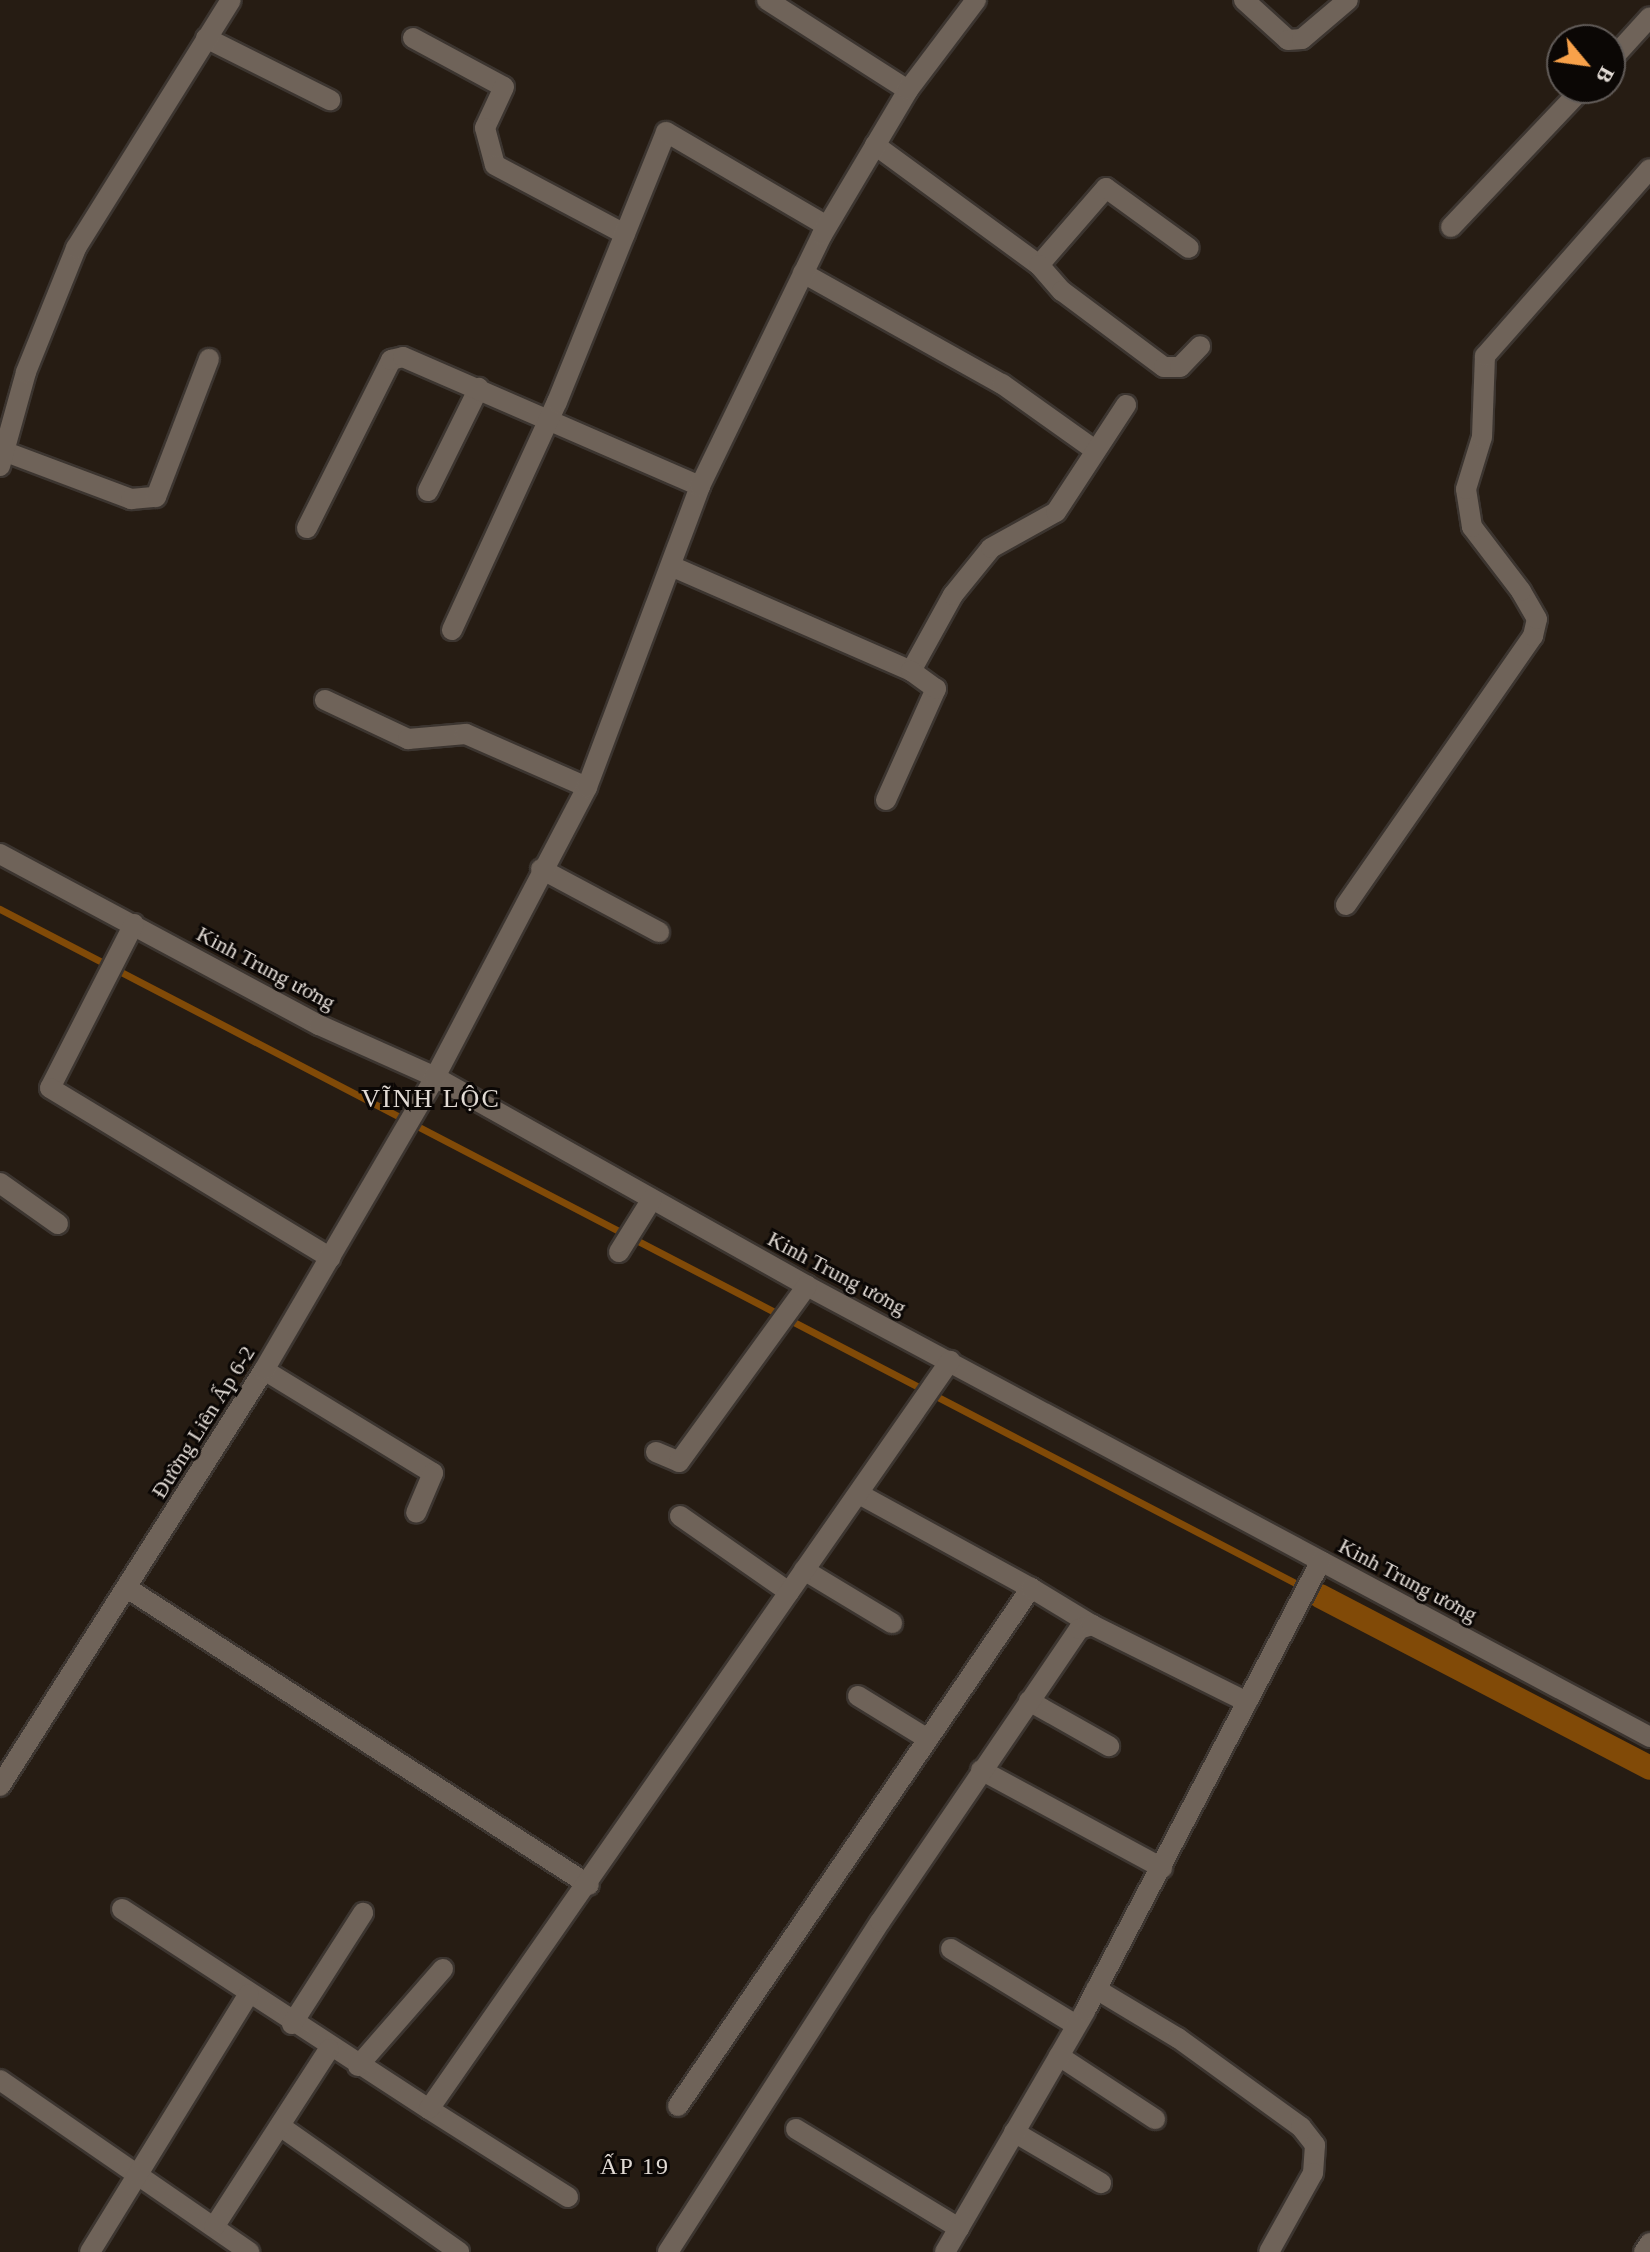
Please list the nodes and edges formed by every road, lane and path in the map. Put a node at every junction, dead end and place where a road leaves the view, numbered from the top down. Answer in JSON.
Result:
{"nodes":[{"id":1,"x":231,"y":0,"type":"edge"},
{"id":2,"x":767,"y":0,"type":"edge"},
{"id":3,"x":976,"y":0,"type":"edge"},
{"id":4,"x":1244,"y":0,"type":"edge"},
{"id":5,"x":1348,"y":0,"type":"edge"},
{"id":6,"x":1650,"y":17,"type":"edge"},
{"id":7,"x":206,"y":38,"type":"junction"},
{"id":8,"x":413,"y":38,"type":"dead end"},
{"id":9,"x":1626,"y":43,"type":"edge"},
{"id":10,"x":908,"y":90,"type":"junction"},
{"id":11,"x":330,"y":100,"type":"dead end"},
{"id":12,"x":1568,"y":104,"type":"edge"},
{"id":13,"x":875,"y":145,"type":"junction"},
{"id":14,"x":1650,"y":169,"type":"edge"},
{"id":15,"x":827,"y":226,"type":"junction"},
{"id":16,"x":1451,"y":227,"type":"dead end"},
{"id":17,"x":625,"y":234,"type":"junction"},
{"id":18,"x":1189,"y":248,"type":"dead end"},
{"id":19,"x":1039,"y":265,"type":"junction"},
{"id":20,"x":803,"y":273,"type":"junction"},
{"id":21,"x":1200,"y":346,"type":"dead end"},
{"id":22,"x":209,"y":359,"type":"dead end"},
{"id":23,"x":479,"y":388,"type":"junction"},
{"id":24,"x":1126,"y":405,"type":"dead end"},
{"id":25,"x":550,"y":417,"type":"junction"},
{"id":26,"x":1095,"y":450,"type":"junction"},
{"id":27,"x":3,"y":459,"type":"edge"},
{"id":28,"x":700,"y":486,"type":"junction"},
{"id":29,"x":428,"y":491,"type":"dead end"},
{"id":30,"x":307,"y":528,"type":"dead end"},
{"id":31,"x":671,"y":566,"type":"junction"},
{"id":32,"x":452,"y":630,"type":"dead end"},
{"id":33,"x":911,"y":671,"type":"junction"},
{"id":34,"x":325,"y":700,"type":"dead end"},
{"id":35,"x":587,"y":787,"type":"junction"},
{"id":36,"x":886,"y":800,"type":"dead end"},
{"id":37,"x":0,"y":854,"type":"edge"},
{"id":38,"x":541,"y":869,"type":"junction"},
{"id":39,"x":1346,"y":905,"type":"dead end"},
{"id":40,"x":134,"y":924,"type":"junction"},
{"id":41,"x":659,"y":932,"type":"dead end"},
{"id":42,"x":435,"y":1077,"type":"junction"},
{"id":43,"x":0,"y":1183,"type":"edge"},
{"id":44,"x":652,"y":1199,"type":"junction"},
{"id":45,"x":58,"y":1224,"type":"dead end"},
{"id":46,"x":619,"y":1252,"type":"dead end"},
{"id":47,"x":331,"y":1258,"type":"junction"},
{"id":48,"x":807,"y":1286,"type":"junction"},
{"id":49,"x":945,"y":1367,"type":"junction"},
{"id":50,"x":264,"y":1370,"type":"junction"},
{"id":51,"x":656,"y":1452,"type":"dead end"},
{"id":52,"x":859,"y":1494,"type":"junction"},
{"id":53,"x":416,"y":1513,"type":"dead end"},
{"id":54,"x":680,"y":1516,"type":"dead end"},
{"id":55,"x":1314,"y":1568,"type":"junction"},
{"id":56,"x":804,"y":1570,"type":"junction"},
{"id":57,"x":127,"y":1588,"type":"junction"},
{"id":58,"x":1031,"y":1588,"type":"junction"},
{"id":59,"x":789,"y":1592,"type":"junction"},
{"id":60,"x":892,"y":1623,"type":"dead end"},
{"id":61,"x":1092,"y":1625,"type":"junction"},
{"id":62,"x":858,"y":1696,"type":"dead end"},
{"id":63,"x":1029,"y":1701,"type":"junction"},
{"id":64,"x":1247,"y":1702,"type":"junction"},
{"id":65,"x":1650,"y":1737,"type":"edge"},
{"id":66,"x":928,"y":1739,"type":"junction"},
{"id":67,"x":1109,"y":1746,"type":"dead end"},
{"id":68,"x":981,"y":1770,"type":"junction"},
{"id":69,"x":0,"y":1786,"type":"edge"},
{"id":70,"x":1162,"y":1868,"type":"junction"},
{"id":71,"x":589,"y":1885,"type":"junction"},
{"id":72,"x":122,"y":1909,"type":"dead end"},
{"id":73,"x":363,"y":1913,"type":"dead end"},
{"id":74,"x":951,"y":1949,"type":"dead end"},
{"id":75,"x":443,"y":1969,"type":"dead end"},
{"id":76,"x":1096,"y":1989,"type":"junction"},
{"id":77,"x":249,"y":1994,"type":"junction"},
{"id":78,"x":292,"y":2024,"type":"junction"},
{"id":79,"x":1076,"y":2025,"type":"junction"},
{"id":80,"x":329,"y":2049,"type":"junction"},
{"id":81,"x":1059,"y":2056,"type":"junction"},
{"id":82,"x":358,"y":2066,"type":"junction"},
{"id":83,"x":0,"y":2080,"type":"edge"},
{"id":84,"x":678,"y":2106,"type":"dead end"},
{"id":85,"x":429,"y":2109,"type":"junction"},
{"id":86,"x":1155,"y":2119,"type":"dead end"},
{"id":87,"x":280,"y":2126,"type":"junction"},
{"id":88,"x":796,"y":2129,"type":"dead end"},
{"id":89,"x":1014,"y":2132,"type":"junction"},
{"id":90,"x":139,"y":2174,"type":"junction"},
{"id":91,"x":1101,"y":2183,"type":"dead end"},
{"id":92,"x":568,"y":2197,"type":"dead end"},
{"id":93,"x":214,"y":2227,"type":"junction"},
{"id":94,"x":959,"y":2228,"type":"junction"},
{"id":95,"x":1650,"y":2243,"type":"edge"},
{"id":96,"x":90,"y":2252,"type":"edge"},
{"id":97,"x":249,"y":2252,"type":"edge"},
{"id":98,"x":459,"y":2252,"type":"edge"},
{"id":99,"x":668,"y":2252,"type":"edge"},
{"id":100,"x":945,"y":2252,"type":"edge"},
{"id":101,"x":1269,"y":2252,"type":"edge"},
{"id":102,"x":1644,"y":2252,"type":"edge"}],
"edges":[{"from":1,"to":7,"type":"street"},
{"from":2,"to":10,"type":"street"},
{"from":3,"to":10,"type":"street","name":"Đường Liên Ấp 6-2"},
{"from":4,"to":5,"type":"street"},
{"from":6,"to":9,"type":"street"},
{"from":7,"to":11,"type":"street"},
{"from":7,"to":27,"type":"street"},
{"from":8,"to":17,"type":"street"},
{"from":10,"to":13,"type":"street","name":"Đường Liên Ấp 6-2"},
{"from":12,"to":16,"type":"street"},
{"from":13,"to":15,"type":"street","name":"Đường Liên Ấp 6-2"},
{"from":13,"to":19,"type":"street"},
{"from":14,"to":39,"type":"street"},
{"from":15,"to":17,"type":"street"},
{"from":15,"to":20,"type":"street","name":"Đường Liên Ấp 6-2"},
{"from":17,"to":25,"type":"street"},
{"from":18,"to":19,"type":"street"},
{"from":19,"to":21,"type":"street"},
{"from":20,"to":26,"type":"street"},
{"from":20,"to":28,"type":"street","name":"Đường Liên Ấp 6-2"},
{"from":22,"to":27,"type":"street"},
{"from":23,"to":25,"type":"street"},
{"from":23,"to":29,"type":"street"},
{"from":23,"to":30,"type":"street"},
{"from":24,"to":26,"type":"street"},
{"from":25,"to":28,"type":"street"},
{"from":25,"to":32,"type":"street"},
{"from":26,"to":33,"type":"street"},
{"from":28,"to":31,"type":"street","name":"Đường Liên Ấp 6-2"},
{"from":31,"to":33,"type":"street"},
{"from":31,"to":35,"type":"street","name":"Đường Liên Ấp 6-2"},
{"from":33,"to":36,"type":"street"},
{"from":34,"to":35,"type":"street"},
{"from":35,"to":38,"type":"street","name":"Đường Liên Ấp 6-2"},
{"from":37,"to":40,"type":"street","name":"Kinh Trung ương"},
{"from":38,"to":41,"type":"street"},
{"from":38,"to":42,"type":"street","name":"Đường Liên Ấp 6-2"},
{"from":40,"to":42,"type":"street","name":"Kinh Trung ương"},
{"from":40,"to":47,"type":"street"},
{"from":42,"to":44,"type":"street","name":"Kinh Trung ương"},
{"from":42,"to":47,"type":"street","name":"Đường Liên Ấp 6-2"},
{"from":43,"to":45,"type":"street"},
{"from":44,"to":46,"type":"street"},
{"from":44,"to":48,"type":"street","name":"Kinh Trung ương"},
{"from":47,"to":50,"type":"street","name":"Đường Liên Ấp 6-2"},
{"from":48,"to":49,"type":"street","name":"Kinh Trung ương"},
{"from":48,"to":51,"type":"street"},
{"from":49,"to":52,"type":"street"},
{"from":49,"to":55,"type":"street","name":"Kinh Trung ương"},
{"from":50,"to":53,"type":"street"},
{"from":50,"to":57,"type":"street","name":"Đường Liên Ấp 6-2"},
{"from":52,"to":56,"type":"street"},
{"from":52,"to":58,"type":"street"},
{"from":54,"to":59,"type":"street"},
{"from":55,"to":64,"type":"street"},
{"from":55,"to":65,"type":"street","name":"Kinh Trung ương"},
{"from":56,"to":59,"type":"street"},
{"from":56,"to":60,"type":"street"},
{"from":57,"to":69,"type":"street","name":"Đường Liên Ấp 6-2"},
{"from":57,"to":71,"type":"street"},
{"from":58,"to":61,"type":"street"},
{"from":58,"to":66,"type":"street"},
{"from":59,"to":71,"type":"street"},
{"from":61,"to":63,"type":"street"},
{"from":61,"to":64,"type":"street"},
{"from":62,"to":66,"type":"street"},
{"from":63,"to":67,"type":"street"},
{"from":63,"to":68,"type":"street"},
{"from":64,"to":70,"type":"street"},
{"from":66,"to":84,"type":"street"},
{"from":68,"to":70,"type":"street"},
{"from":68,"to":99,"type":"street"},
{"from":70,"to":76,"type":"street"},
{"from":71,"to":85,"type":"street"},
{"from":72,"to":77,"type":"street"},
{"from":73,"to":78,"type":"street"},
{"from":74,"to":79,"type":"street"},
{"from":75,"to":82,"type":"street"},
{"from":76,"to":79,"type":"street"},
{"from":76,"to":101,"type":"street"},
{"from":77,"to":78,"type":"street"},
{"from":77,"to":90,"type":"street"},
{"from":78,"to":80,"type":"street"},
{"from":79,"to":81,"type":"street"},
{"from":80,"to":82,"type":"street"},
{"from":80,"to":87,"type":"street"},
{"from":81,"to":86,"type":"street"},
{"from":81,"to":89,"type":"street"},
{"from":82,"to":85,"type":"street"},
{"from":83,"to":90,"type":"street"},
{"from":85,"to":92,"type":"street"},
{"from":87,"to":93,"type":"street"},
{"from":87,"to":98,"type":"street"},
{"from":88,"to":94,"type":"street"},
{"from":89,"to":91,"type":"street"},
{"from":89,"to":94,"type":"street"},
{"from":90,"to":93,"type":"street"},
{"from":90,"to":96,"type":"street"},
{"from":93,"to":97,"type":"street"},
{"from":94,"to":100,"type":"street"},
{"from":95,"to":102,"type":"street"}]}
